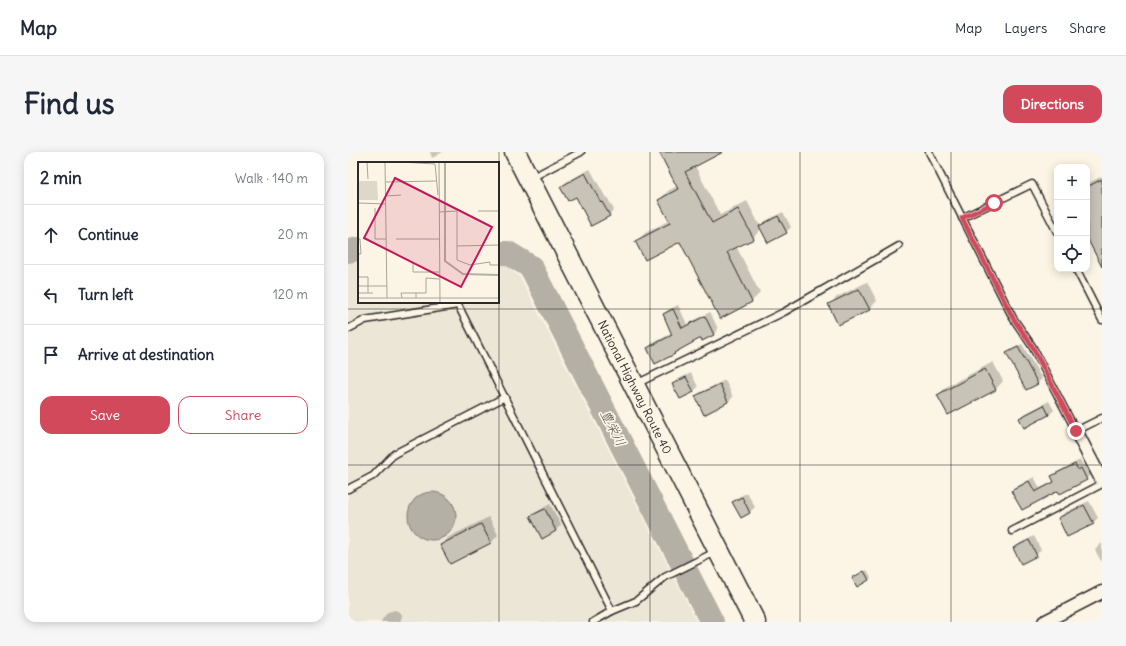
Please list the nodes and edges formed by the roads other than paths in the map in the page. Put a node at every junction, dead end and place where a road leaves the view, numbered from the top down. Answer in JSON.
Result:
{"nodes":[{"id":1,"x":515,"y":152,"type":"edge"},
{"id":2,"x":581,"y":152,"type":"edge"},
{"id":3,"x":929,"y":152,"type":"edge"},
{"id":4,"x":529,"y":179,"type":"junction"},
{"id":5,"x":962,"y":218,"type":"junction"},
{"id":6,"x":1054,"y":226,"type":"edge"},
{"id":7,"x":899,"y":246,"type":"dead end"},
{"id":8,"x":1078,"y":272,"type":"edge"},
{"id":9,"x":1102,"y":320,"type":"edge"},
{"id":10,"x":348,"y":330,"type":"edge"},
{"id":11,"x":634,"y":385,"type":"junction"},
{"id":12,"x":505,"y":397,"type":"junction"},
{"id":13,"x":1102,"y":418,"type":"edge"},
{"id":14,"x":1076,"y":431,"type":"junction"},
{"id":15,"x":1102,"y":481,"type":"edge"},
{"id":16,"x":1102,"y":484,"type":"edge"},
{"id":17,"x":348,"y":489,"type":"edge"},
{"id":18,"x":1012,"y":531,"type":"dead end"},
{"id":19,"x":719,"y":550,"type":"junction"},
{"id":20,"x":1102,"y":592,"type":"edge"},
{"id":21,"x":612,"y":611,"type":"junction"},
{"id":22,"x":593,"y":622,"type":"edge"},
{"id":23,"x":755,"y":622,"type":"edge"},
{"id":24,"x":1044,"y":622,"type":"edge"}],
"edges":[{"from":1,"to":4,"type":"highway","name":"National Highway Route 40"},
{"from":2,"to":4,"type":"lane"},
{"from":3,"to":5,"type":"lane"},
{"from":4,"to":11,"type":"highway","name":"National Highway Route 40"},
{"from":5,"to":6,"type":"lane"},
{"from":5,"to":14,"type":"lane"},
{"from":7,"to":11,"type":"lane"},
{"from":8,"to":9,"type":"lane"},
{"from":10,"to":12,"type":"lane"},
{"from":11,"to":19,"type":"highway","name":"National Highway Route 40"},
{"from":12,"to":17,"type":"lane"},
{"from":12,"to":21,"type":"lane"},
{"from":13,"to":14,"type":"lane"},
{"from":14,"to":15,"type":"street"},
{"from":16,"to":18,"type":"lane"},
{"from":19,"to":21,"type":"lane"},
{"from":19,"to":23,"type":"highway","name":"National Highway Route 40"},
{"from":20,"to":24,"type":"street"},
{"from":21,"to":22,"type":"lane"}]}
